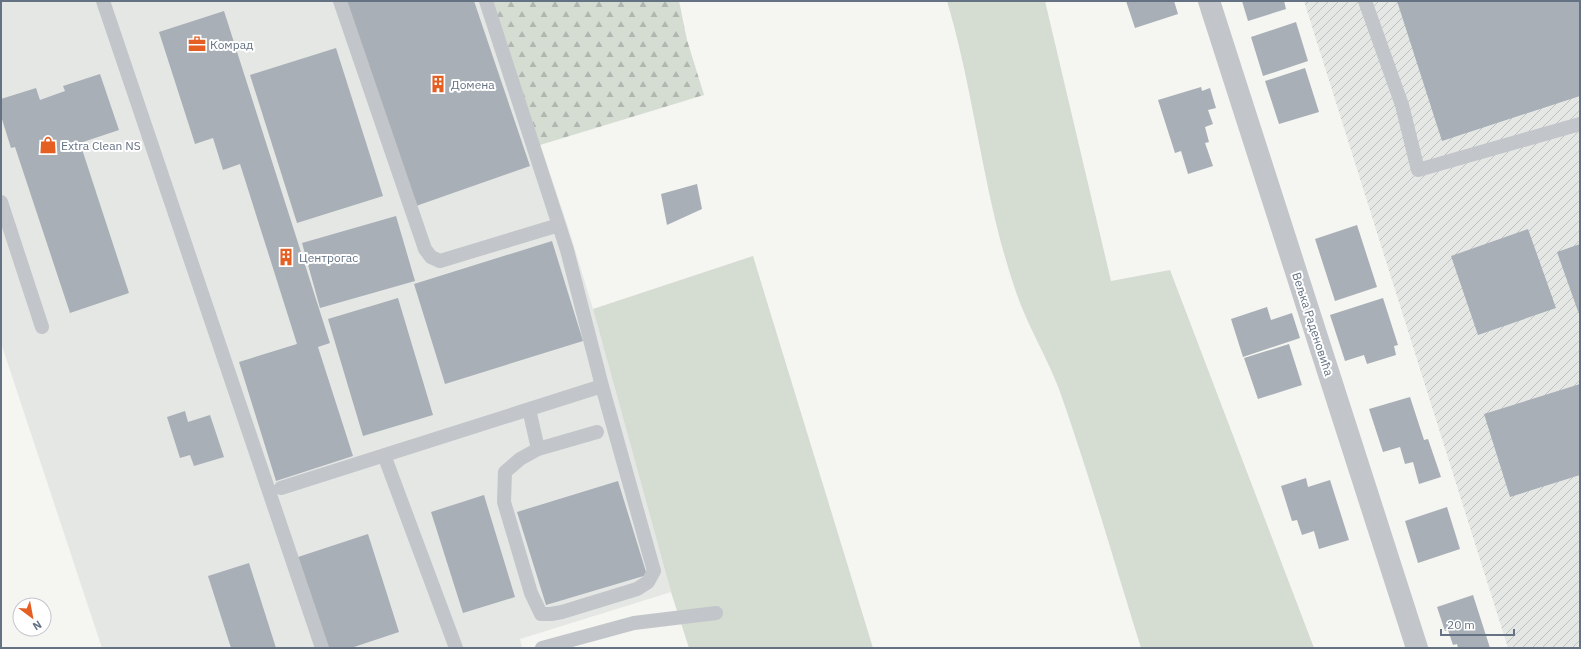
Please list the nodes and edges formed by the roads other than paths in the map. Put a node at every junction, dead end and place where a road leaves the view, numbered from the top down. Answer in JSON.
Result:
{"nodes":[{"id":1,"x":103,"y":1,"type":"edge"},
{"id":2,"x":340,"y":1,"type":"edge"},
{"id":3,"x":486,"y":1,"type":"edge"},
{"id":4,"x":1209,"y":1,"type":"edge"},
{"id":5,"x":1365,"y":1,"type":"edge"},
{"id":6,"x":1580,"y":124,"type":"edge"},
{"id":7,"x":1,"y":202,"type":"edge"},
{"id":8,"x":559,"y":225,"type":"junction"},
{"id":9,"x":42,"y":327,"type":"dead end"},
{"id":10,"x":602,"y":386,"type":"junction"},
{"id":11,"x":529,"y":409,"type":"junction"},
{"id":12,"x":597,"y":432,"type":"dead end"},
{"id":13,"x":538,"y":449,"type":"junction"},
{"id":14,"x":384,"y":455,"type":"junction"},
{"id":15,"x":281,"y":488,"type":"dead end"},
{"id":16,"x":716,"y":613,"type":"dead end"},
{"id":17,"x":322,"y":648,"type":"edge"},
{"id":18,"x":456,"y":648,"type":"edge"},
{"id":19,"x":542,"y":648,"type":"edge"},
{"id":20,"x":1417,"y":648,"type":"edge"}],
"edges":[{"from":1,"to":17,"type":"lane"},
{"from":2,"to":8,"type":"lane"},
{"from":3,"to":8,"type":"lane"},
{"from":4,"to":20,"type":"street","name":"Вељка Раденовића"},
{"from":5,"to":6,"type":"lane"},
{"from":7,"to":9,"type":"lane"},
{"from":8,"to":10,"type":"lane"},
{"from":10,"to":11,"type":"lane"},
{"from":10,"to":13,"type":"lane"},
{"from":11,"to":13,"type":"lane"},
{"from":11,"to":14,"type":"lane"},
{"from":12,"to":13,"type":"lane"},
{"from":14,"to":15,"type":"lane"},
{"from":14,"to":18,"type":"lane"},
{"from":16,"to":19,"type":"lane"}]}
